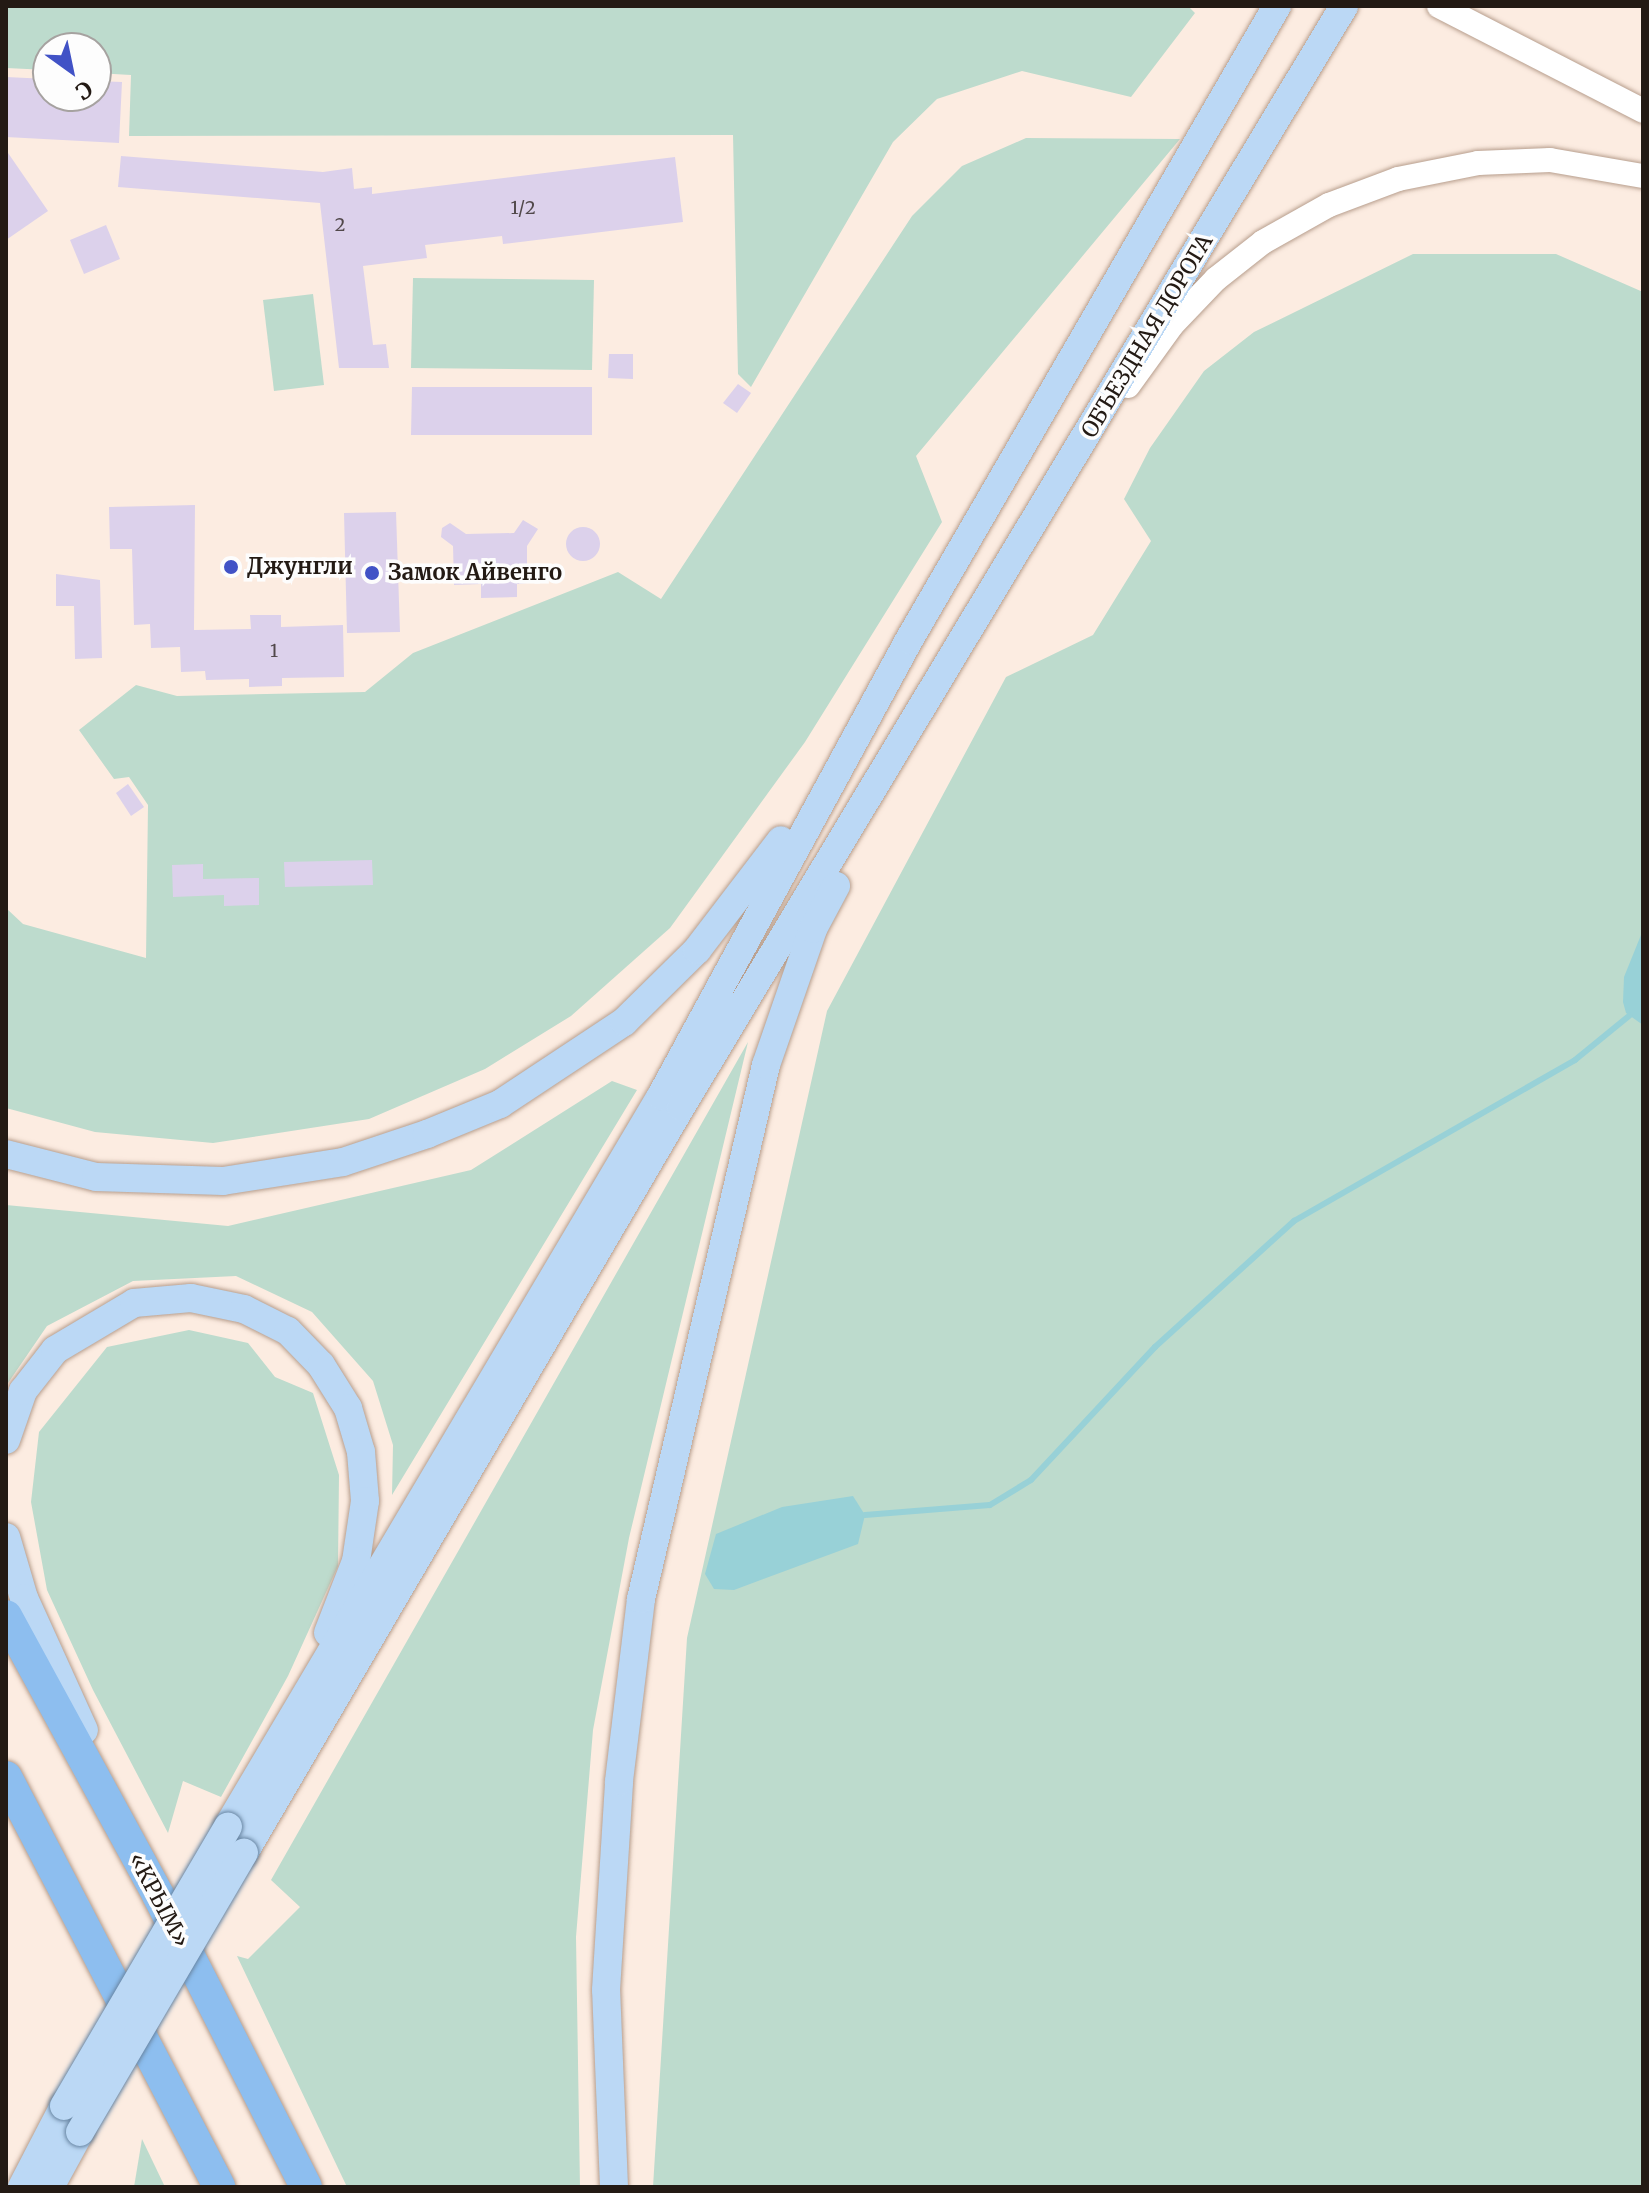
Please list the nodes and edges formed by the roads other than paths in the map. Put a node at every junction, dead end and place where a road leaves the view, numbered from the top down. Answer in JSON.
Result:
{"nodes":[{"id":1,"x":1277,"y":6,"type":"edge"},
{"id":2,"x":1344,"y":6,"type":"edge"},
{"id":3,"x":1439,"y":6,"type":"edge"},
{"id":4,"x":1643,"y":111,"type":"edge"},
{"id":5,"x":1643,"y":176,"type":"edge"},
{"id":6,"x":1055,"y":489,"type":"junction"},
{"id":7,"x":909,"y":640,"type":"junction"},
{"id":8,"x":950,"y":666,"type":"junction"},
{"id":9,"x":6,"y":1154,"type":"edge"},
{"id":10,"x":6,"y":1440,"type":"edge"},
{"id":11,"x":6,"y":1537,"type":"edge"},
{"id":12,"x":6,"y":1616,"type":"edge"},
{"id":13,"x":297,"y":1713,"type":"junction"},
{"id":14,"x":6,"y":1777,"type":"edge"},
{"id":15,"x":158,"y":1895,"type":"junction"},
{"id":16,"x":152,"y":2050,"type":"junction"},
{"id":17,"x":22,"y":2187,"type":"edge"},
{"id":18,"x":50,"y":2187,"type":"edge"},
{"id":19,"x":208,"y":2187,"type":"edge"},
{"id":20,"x":219,"y":2187,"type":"edge"},
{"id":21,"x":306,"y":2187,"type":"edge"},
{"id":22,"x":614,"y":2187,"type":"edge"}],
"edges":[{"from":1,"to":7,"type":"main road"},
{"from":2,"to":6,"type":"main road","name":"ОБЪЕЗДНАЯ ДОРОГА"},
{"from":3,"to":4,"type":"main road"},
{"from":5,"to":6,"type":"main road"},
{"from":6,"to":8,"type":"main road","name":"ОБЪЕЗДНАЯ ДОРОГА"},
{"from":7,"to":9,"type":"main road"},
{"from":7,"to":13,"type":"main road"},
{"from":8,"to":18,"type":"main road","bridge":true},
{"from":8,"to":22,"type":"main road"},
{"from":10,"to":13,"type":"main road"},
{"from":11,"to":15,"type":"main road"},
{"from":12,"to":15,"type":"highway","name":"«КРЫМ»"},
{"from":13,"to":17,"type":"main road","bridge":true},
{"from":14,"to":16,"type":"highway"},
{"from":15,"to":21,"type":"highway","name":"«КРЫМ»"},
{"from":16,"to":19,"type":"main road"},
{"from":16,"to":20,"type":"highway"}]}
